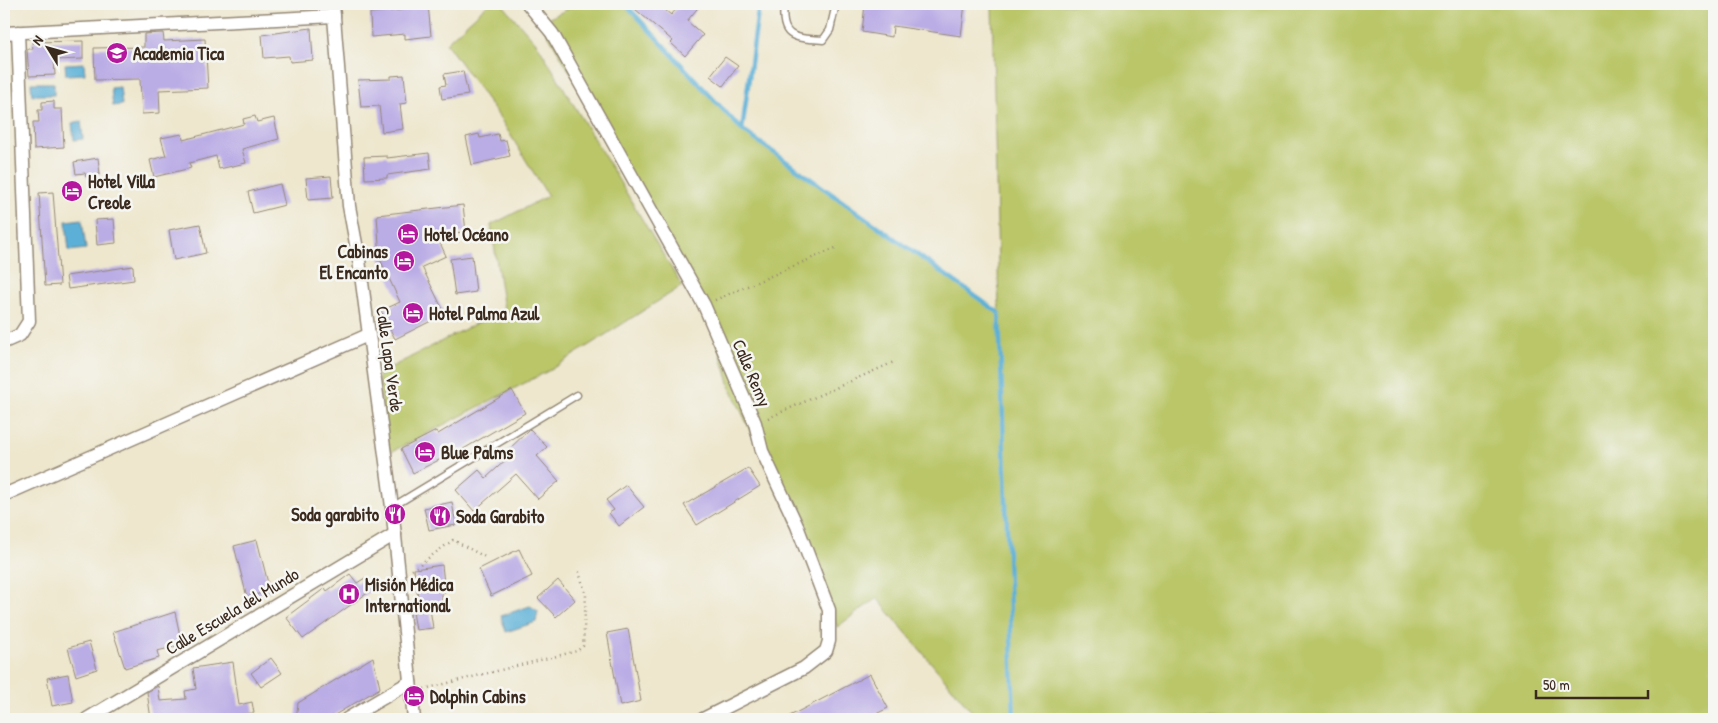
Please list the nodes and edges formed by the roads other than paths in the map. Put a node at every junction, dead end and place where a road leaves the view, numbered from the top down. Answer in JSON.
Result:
{"nodes":[{"id":1,"x":528,"y":4,"type":"edge"},
{"id":2,"x":784,"y":4,"type":"edge"},
{"id":3,"x":836,"y":4,"type":"edge"},
{"id":4,"x":333,"y":10,"type":"edge"},
{"id":5,"x":18,"y":32,"type":"junction"},
{"id":6,"x":4,"y":33,"type":"edge"},
{"id":7,"x":368,"y":335,"type":"junction"},
{"id":8,"x":4,"y":342,"type":"edge"},
{"id":9,"x":577,"y":395,"type":"dead end"},
{"id":10,"x":4,"y":495,"type":"edge"},
{"id":11,"x":392,"y":507,"type":"junction"},
{"id":12,"x":395,"y":534,"type":"junction"},
{"id":13,"x":410,"y":688,"type":"junction"},
{"id":14,"x":86,"y":719,"type":"edge"},
{"id":15,"x":347,"y":719,"type":"edge"},
{"id":16,"x":414,"y":719,"type":"edge"},
{"id":17,"x":703,"y":719,"type":"edge"}],
"edges":[{"from":1,"to":17,"type":"street","name":"Calle Remy"},
{"from":2,"to":3,"type":"lane"},
{"from":4,"to":5,"type":"street"},
{"from":4,"to":7,"type":"street","name":"Calle Lapa Verde"},
{"from":5,"to":6,"type":"street"},
{"from":5,"to":8,"type":"street"},
{"from":7,"to":10,"type":"street"},
{"from":7,"to":11,"type":"street","name":"Calle Lapa Verde"},
{"from":9,"to":11,"type":"lane"},
{"from":11,"to":12,"type":"street","name":"Calle Lapa Verde"},
{"from":12,"to":13,"type":"street","name":"Calle Lapa Verde"},
{"from":12,"to":14,"type":"street","name":"Calle Escuela del Mundo"},
{"from":13,"to":15,"type":"street"},
{"from":13,"to":16,"type":"street","name":"Calle Lapa Verde"}]}
